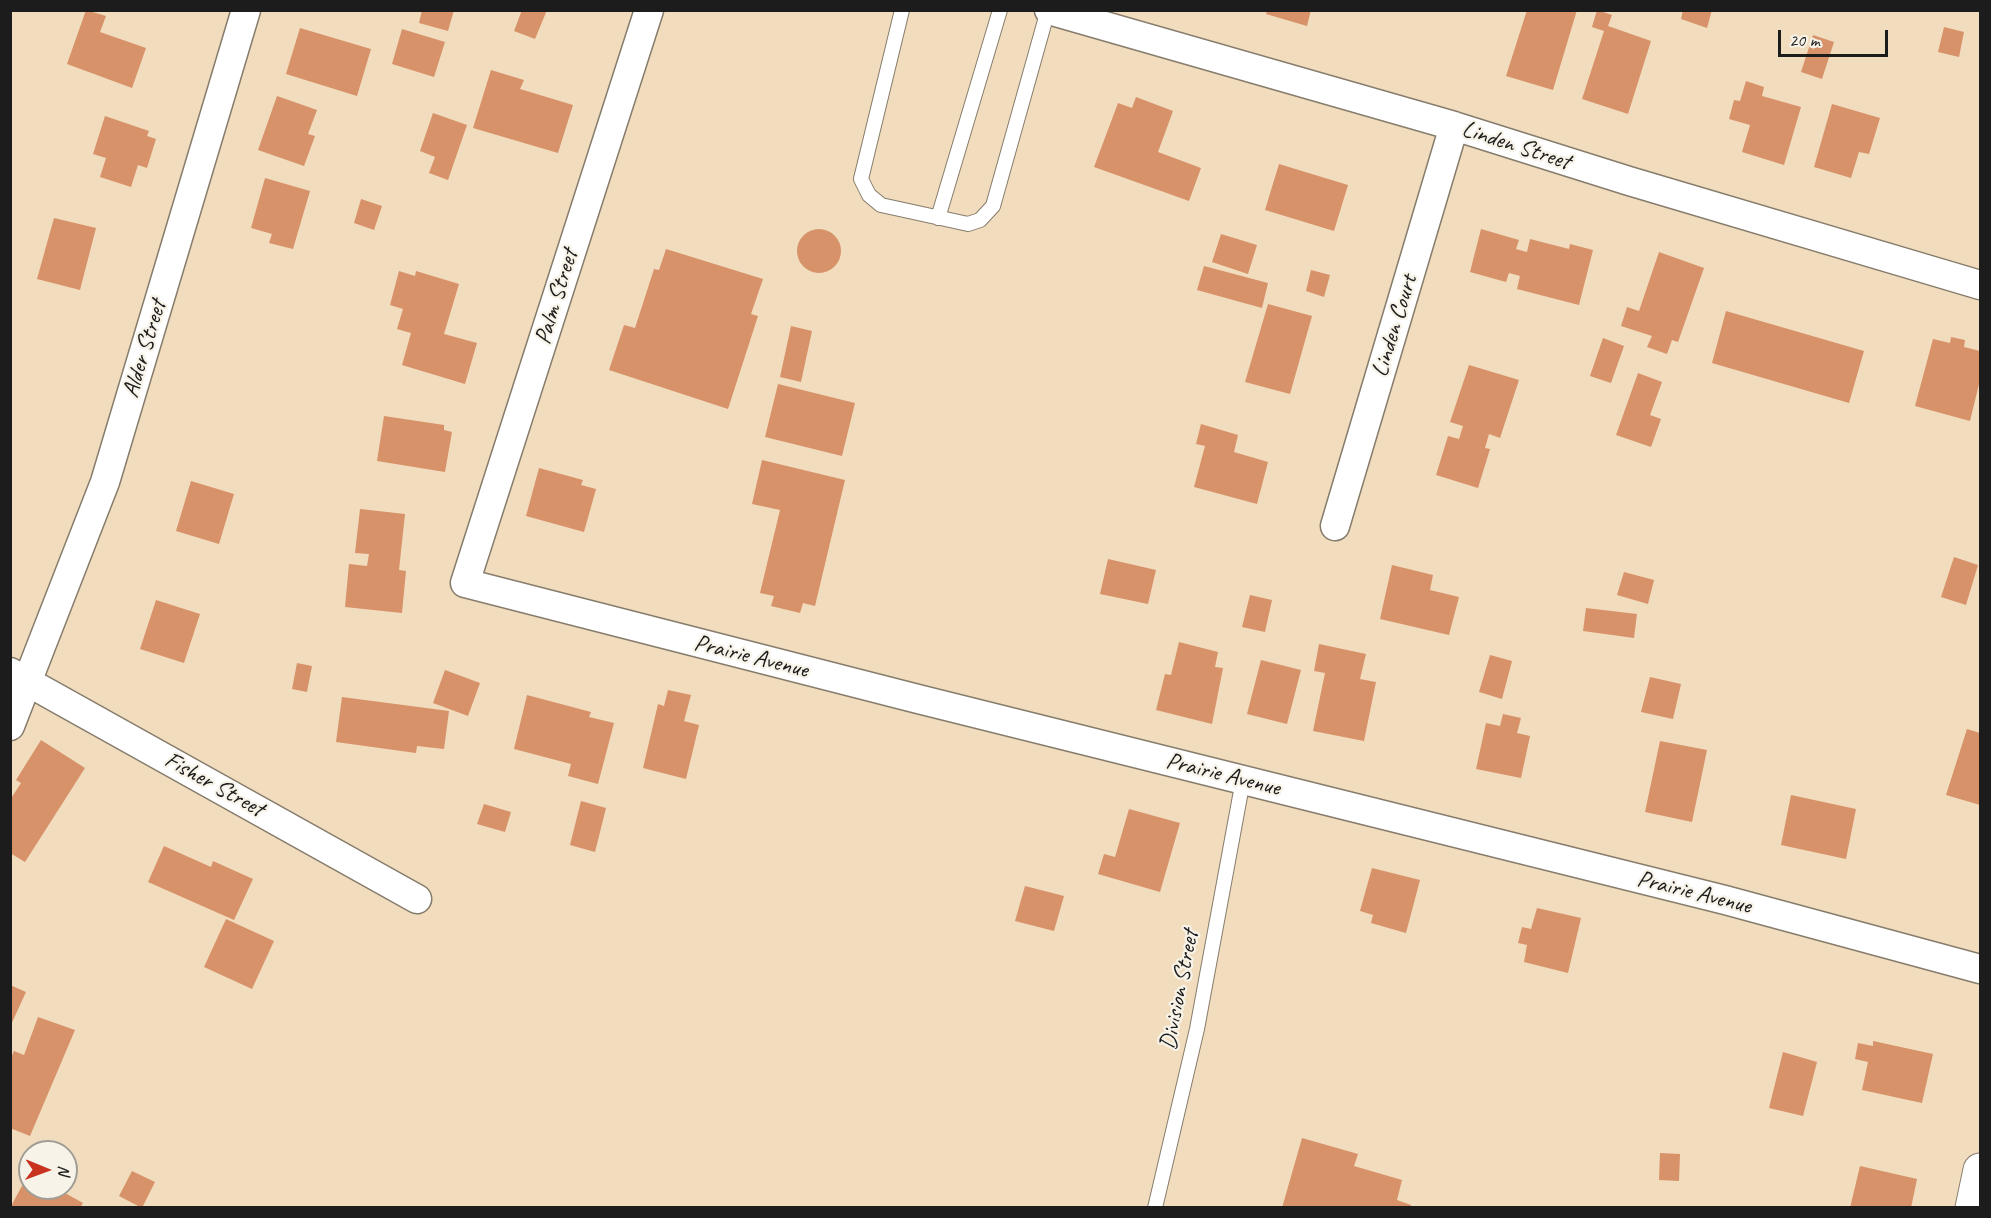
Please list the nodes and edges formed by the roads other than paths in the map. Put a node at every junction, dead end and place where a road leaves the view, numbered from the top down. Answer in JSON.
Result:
{"nodes":[{"id":1,"x":246,"y":10,"type":"edge"},
{"id":2,"x":649,"y":10,"type":"edge"},
{"id":3,"x":902,"y":10,"type":"edge"},
{"id":4,"x":1000,"y":10,"type":"edge"},
{"id":5,"x":1059,"y":12,"type":"edge"},
{"id":6,"x":1454,"y":126,"type":"junction"},
{"id":7,"x":938,"y":218,"type":"junction"},
{"id":8,"x":1980,"y":285,"type":"edge"},
{"id":9,"x":1335,"y":526,"type":"dead end"},
{"id":10,"x":465,"y":584,"type":"joint"},
{"id":11,"x":20,"y":677,"type":"edge"},
{"id":12,"x":10,"y":726,"type":"edge"},
{"id":13,"x":1243,"y":780,"type":"junction"},
{"id":14,"x":417,"y":899,"type":"dead end"},
{"id":15,"x":1980,"y":969,"type":"edge"},
{"id":16,"x":1980,"y":1170,"type":"edge"},
{"id":17,"x":1155,"y":1208,"type":"edge"},
{"id":18,"x":1972,"y":1208,"type":"edge"}],
"edges":[{"from":1,"to":11,"type":"street","name":"Alder Street"},
{"from":2,"to":10,"type":"street","name":"Palm Street"},
{"from":3,"to":7,"type":"lane"},
{"from":4,"to":7,"type":"lane"},
{"from":5,"to":6,"type":"street","name":"Linden Street"},
{"from":5,"to":7,"type":"lane"},
{"from":6,"to":8,"type":"street","name":"Linden Street"},
{"from":6,"to":9,"type":"street","name":"Linden Court"},
{"from":10,"to":13,"type":"street","name":"Prairie Avenue"},
{"from":11,"to":12,"type":"street","name":"Alder Street"},
{"from":11,"to":14,"type":"street","name":"Fisher Street"},
{"from":13,"to":15,"type":"street","name":"Prairie Avenue"},
{"from":13,"to":17,"type":"lane","name":"Division Street"},
{"from":16,"to":18,"type":"main road"}]}
